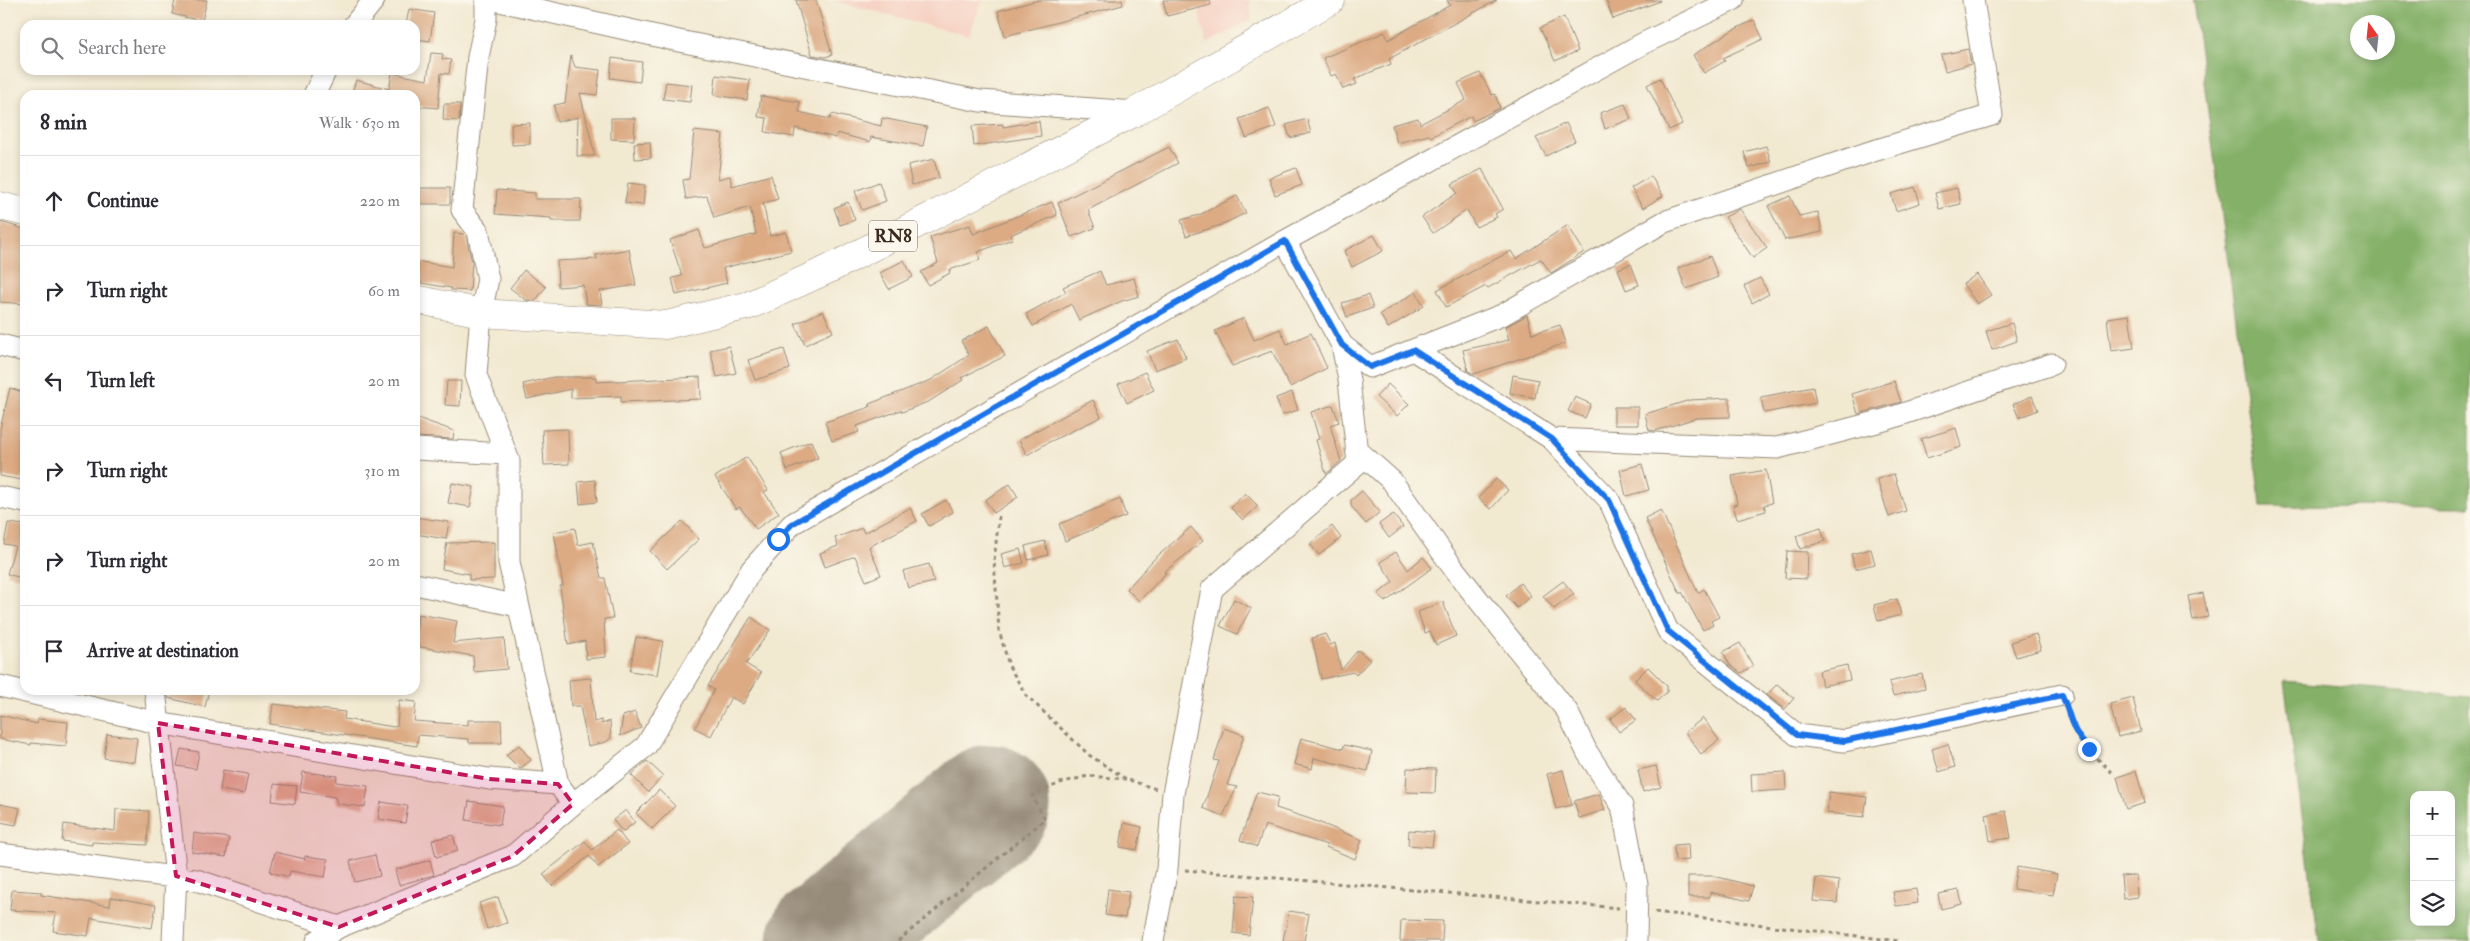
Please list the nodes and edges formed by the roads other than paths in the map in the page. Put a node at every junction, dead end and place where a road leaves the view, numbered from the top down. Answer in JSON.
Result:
{"nodes":[{"id":1,"x":374,"y":0,"type":"edge"},
{"id":2,"x":486,"y":0,"type":"edge"},
{"id":3,"x":495,"y":0,"type":"edge"},
{"id":4,"x":1331,"y":0,"type":"edge"},
{"id":5,"x":1734,"y":0,"type":"edge"},
{"id":6,"x":1973,"y":0,"type":"edge"},
{"id":7,"x":358,"y":20,"type":"edge"},
{"id":8,"x":324,"y":75,"type":"edge"},
{"id":9,"x":316,"y":90,"type":"edge"},
{"id":10,"x":1135,"y":112,"type":"junction"},
{"id":11,"x":0,"y":206,"type":"edge"},
{"id":12,"x":20,"y":211,"type":"edge"},
{"id":13,"x":1285,"y":241,"type":"junction"},
{"id":14,"x":420,"y":300,"type":"edge"},
{"id":15,"x":481,"y":314,"type":"junction"},
{"id":16,"x":0,"y":345,"type":"edge"},
{"id":17,"x":1342,"y":345,"type":"junction"},
{"id":18,"x":20,"y":350,"type":"edge"},
{"id":19,"x":1413,"y":350,"type":"junction"},
{"id":20,"x":2052,"y":364,"type":"dead end"},
{"id":21,"x":1552,"y":439,"type":"junction"},
{"id":22,"x":1356,"y":448,"type":"junction"},
{"id":23,"x":420,"y":450,"type":"edge"},
{"id":24,"x":506,"y":454,"type":"junction"},
{"id":25,"x":0,"y":497,"type":"edge"},
{"id":26,"x":20,"y":501,"type":"edge"},
{"id":27,"x":420,"y":585,"type":"edge"},
{"id":28,"x":518,"y":606,"type":"junction"},
{"id":29,"x":0,"y":686,"type":"edge"},
{"id":30,"x":20,"y":691,"type":"edge"},
{"id":31,"x":38,"y":695,"type":"edge"},
{"id":32,"x":155,"y":695,"type":"edge"},
{"id":33,"x":2062,"y":695,"type":"road end"},
{"id":34,"x":158,"y":723,"type":"junction"},
{"id":35,"x":558,"y":784,"type":"junction"},
{"id":36,"x":573,"y":804,"type":"junction"},
{"id":37,"x":0,"y":854,"type":"edge"},
{"id":38,"x":176,"y":876,"type":"junction"},
{"id":39,"x":339,"y":927,"type":"junction"},
{"id":40,"x":173,"y":941,"type":"edge"},
{"id":41,"x":317,"y":941,"type":"edge"},
{"id":42,"x":1153,"y":941,"type":"edge"},
{"id":43,"x":1636,"y":941,"type":"edge"}],
"edges":[{"from":1,"to":7,"type":"street"},
{"from":2,"to":15,"type":"street"},
{"from":3,"to":10,"type":"street"},
{"from":4,"to":10,"type":"main road","number":"RN8"},
{"from":5,"to":13,"type":"street"},
{"from":6,"to":19,"type":"street"},
{"from":8,"to":9,"type":"street"},
{"from":10,"to":15,"type":"main road","number":"RN8"},
{"from":11,"to":12,"type":"main road"},
{"from":13,"to":17,"type":"street"},
{"from":13,"to":36,"type":"street"},
{"from":14,"to":15,"type":"main road","number":"RN8"},
{"from":15,"to":24,"type":"street"},
{"from":16,"to":18,"type":"street"},
{"from":17,"to":19,"type":"street"},
{"from":17,"to":22,"type":"street"},
{"from":19,"to":21,"type":"street"},
{"from":20,"to":21,"type":"street"},
{"from":21,"to":33,"type":"street"},
{"from":22,"to":42,"type":"street"},
{"from":22,"to":43,"type":"street"},
{"from":23,"to":24,"type":"street"},
{"from":24,"to":28,"type":"street"},
{"from":25,"to":26,"type":"street"},
{"from":27,"to":28,"type":"street"},
{"from":28,"to":35,"type":"street"},
{"from":29,"to":30,"type":"street"},
{"from":31,"to":34,"type":"street"},
{"from":32,"to":34,"type":"street"},
{"from":34,"to":35,"type":"street"},
{"from":34,"to":38,"type":"street"},
{"from":35,"to":36,"type":"street"},
{"from":36,"to":39,"type":"street"},
{"from":37,"to":38,"type":"street"},
{"from":38,"to":39,"type":"street"},
{"from":38,"to":40,"type":"street"},
{"from":39,"to":41,"type":"street"}]}
